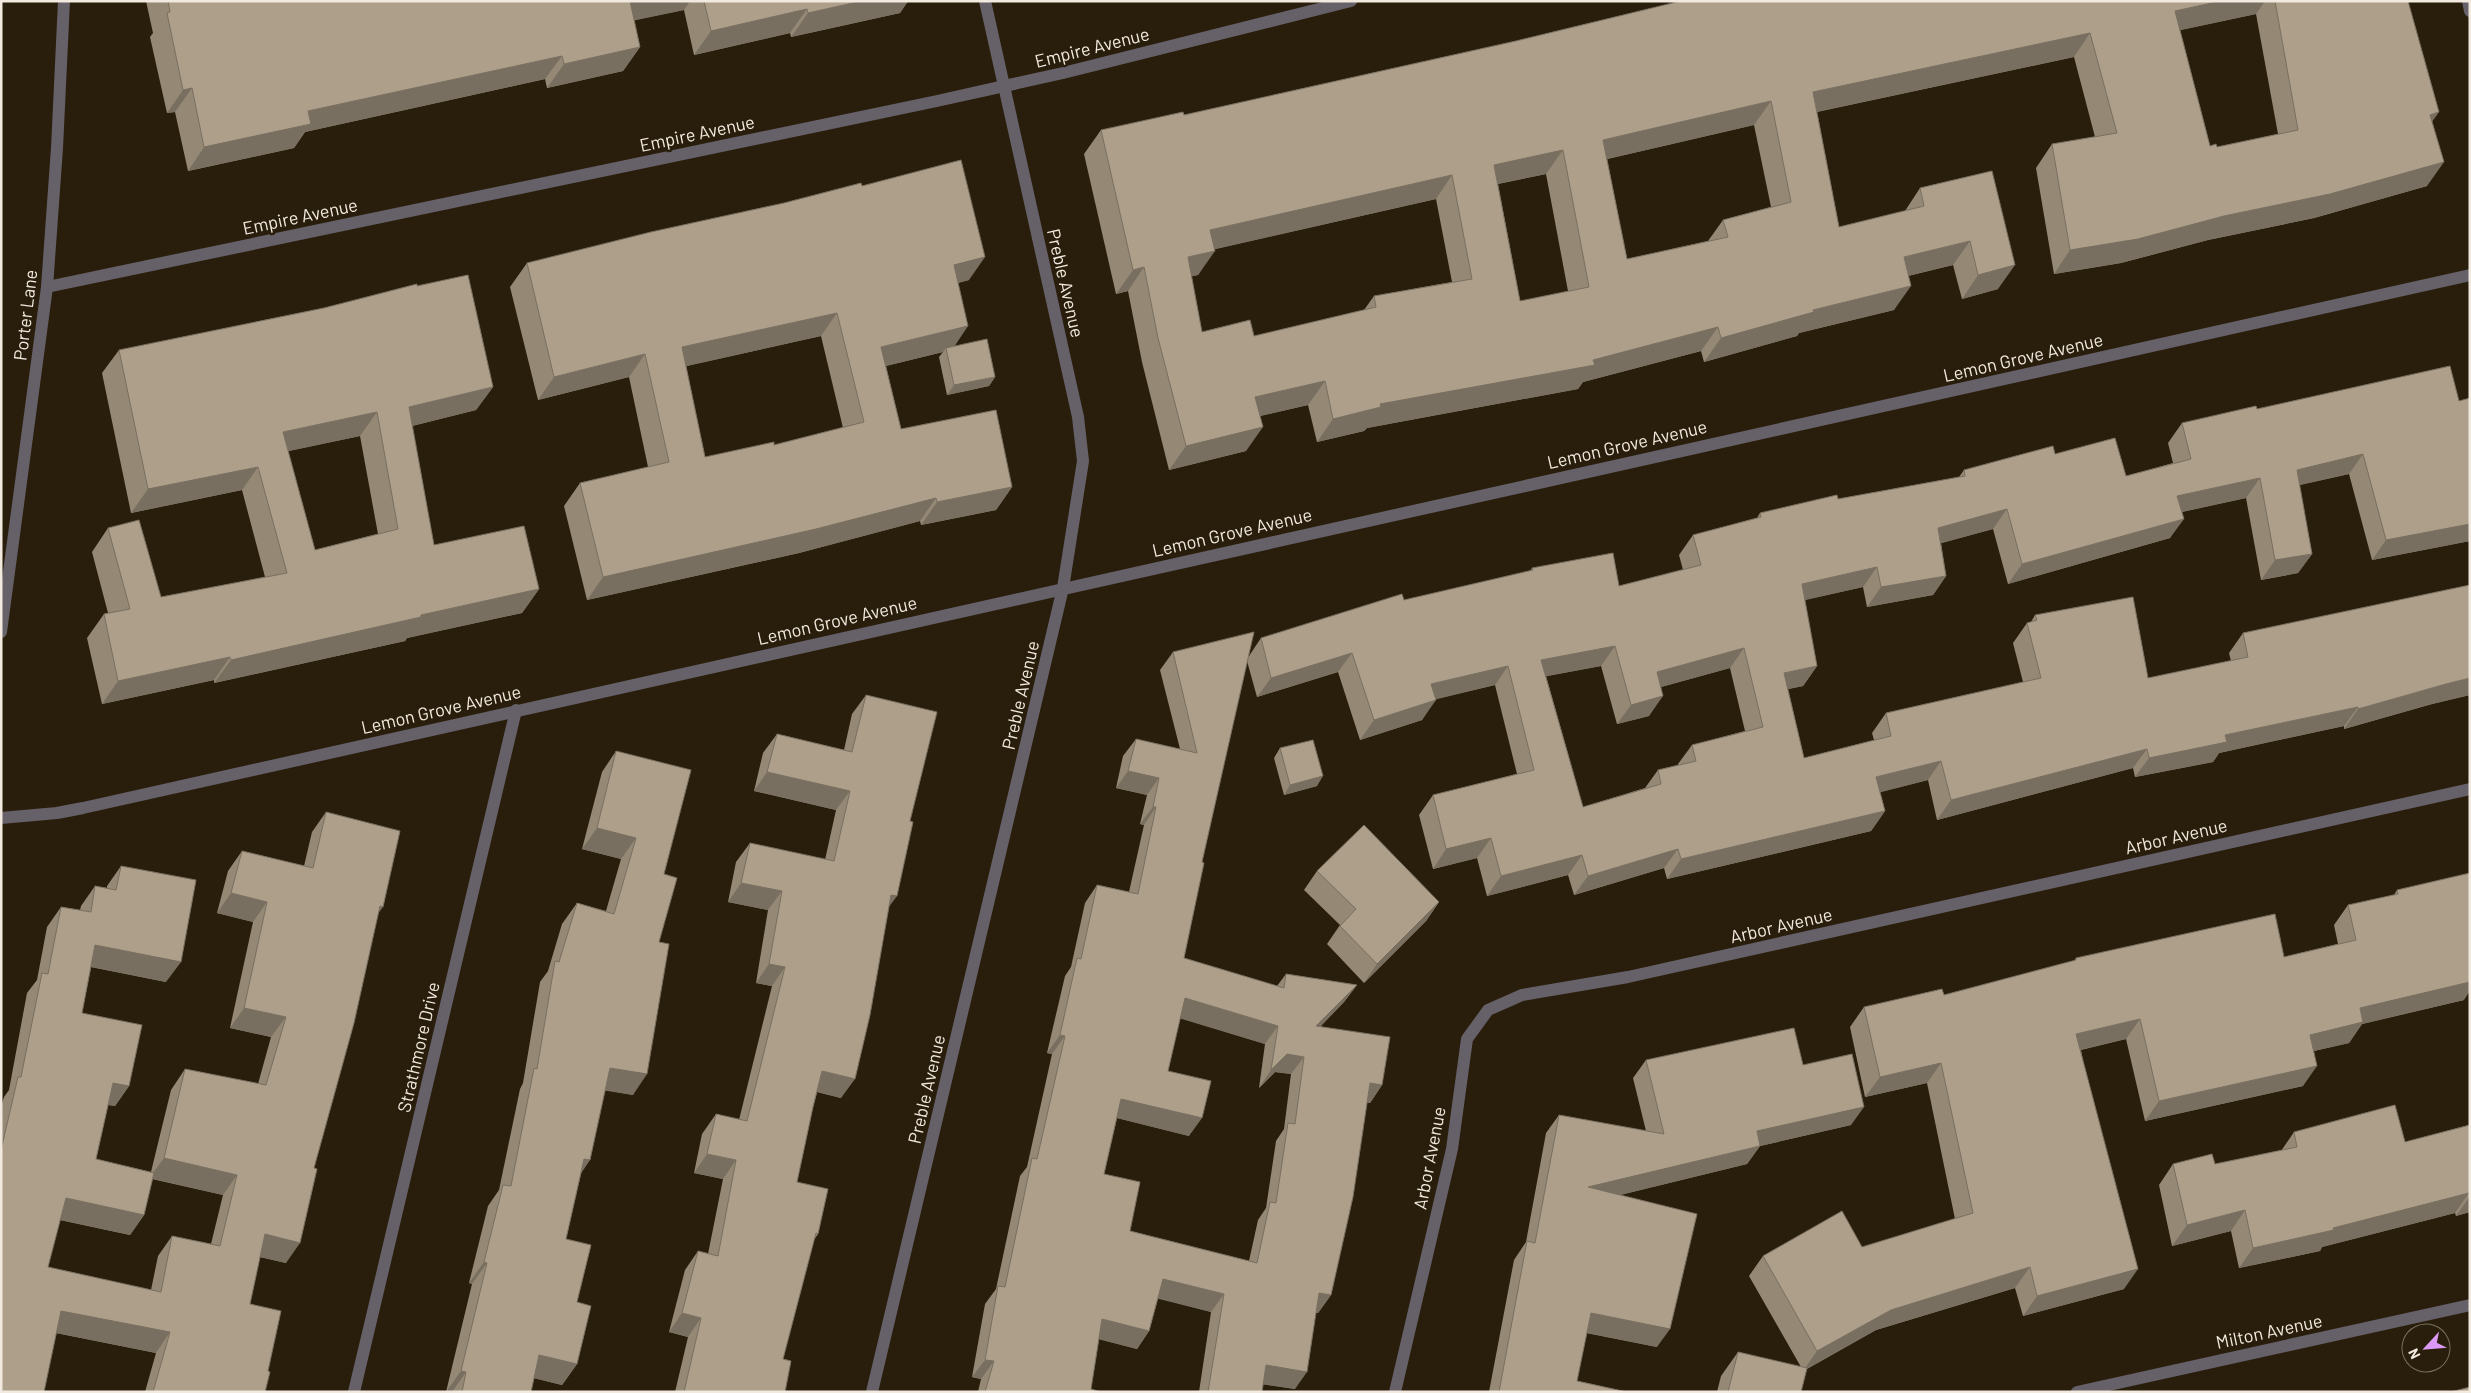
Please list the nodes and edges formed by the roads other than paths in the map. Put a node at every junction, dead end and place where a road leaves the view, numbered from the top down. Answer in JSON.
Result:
{"nodes":[{"id":1,"x":64,"y":1,"type":"edge"},
{"id":2,"x":985,"y":1,"type":"edge"},
{"id":3,"x":1351,"y":1,"type":"edge"},
{"id":4,"x":2468,"y":1,"type":"edge"},
{"id":5,"x":2470,"y":11,"type":"edge"},
{"id":6,"x":1004,"y":86,"type":"junction"},
{"id":7,"x":2470,"y":275,"type":"edge"},
{"id":8,"x":47,"y":287,"type":"junction"},
{"id":9,"x":1063,"y":588,"type":"junction"},
{"id":10,"x":1,"y":632,"type":"edge"},
{"id":11,"x":516,"y":710,"type":"junction"},
{"id":12,"x":2470,"y":789,"type":"edge"},
{"id":13,"x":1,"y":818,"type":"edge"},
{"id":14,"x":2470,"y":1305,"type":"edge"},
{"id":15,"x":354,"y":1392,"type":"edge"},
{"id":16,"x":872,"y":1392,"type":"edge"},
{"id":17,"x":1395,"y":1392,"type":"edge"},
{"id":18,"x":2077,"y":1392,"type":"edge"}],
"edges":[{"from":1,"to":8,"type":"street","name":"Porter Lane"},
{"from":2,"to":6,"type":"street","name":"Preble Avenue"},
{"from":3,"to":6,"type":"street","name":"Empire Avenue"},
{"from":4,"to":5,"type":"street"},
{"from":6,"to":8,"type":"street","name":"Empire Avenue"},
{"from":6,"to":9,"type":"street","name":"Preble Avenue"},
{"from":7,"to":9,"type":"street","name":"Lemon Grove Avenue"},
{"from":8,"to":10,"type":"street","name":"Porter Lane"},
{"from":9,"to":11,"type":"street","name":"Lemon Grove Avenue"},
{"from":9,"to":16,"type":"street","name":"Preble Avenue"},
{"from":11,"to":13,"type":"street","name":"Lemon Grove Avenue"},
{"from":11,"to":15,"type":"street","name":"Strathmore Drive"},
{"from":12,"to":17,"type":"street","name":"Arbor Avenue"},
{"from":14,"to":18,"type":"street","name":"Milton Avenue"}]}
